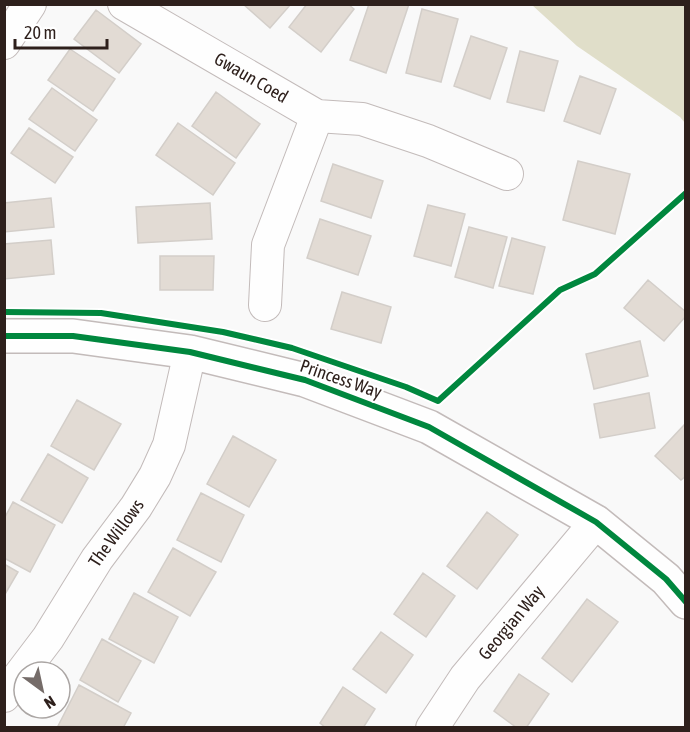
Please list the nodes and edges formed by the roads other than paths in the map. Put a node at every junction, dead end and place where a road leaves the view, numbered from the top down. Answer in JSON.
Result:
{"nodes":[{"id":1,"x":30,"y":4,"type":"edge"},
{"id":2,"x":124,"y":4,"type":"edge"},
{"id":3,"x":4,"y":44,"type":"edge"},
{"id":4,"x":317,"y":116,"type":"junction"},
{"id":5,"x":507,"y":174,"type":"dead end"},
{"id":6,"x":265,"y":305,"type":"dead end"},
{"id":7,"x":4,"y":336,"type":"edge"},
{"id":8,"x":190,"y":352,"type":"junction"},
{"id":9,"x":596,"y":522,"type":"junction"},
{"id":10,"x":686,"y":602,"type":"edge"},
{"id":11,"x":4,"y":696,"type":"edge"},
{"id":12,"x":432,"y":728,"type":"edge"}],
"edges":[{"from":1,"to":3,"type":"street"},
{"from":2,"to":4,"type":"street","name":"Gwaun Coed"},
{"from":4,"to":5,"type":"street","name":"Gwaun Coed"},
{"from":4,"to":6,"type":"street"},
{"from":7,"to":8,"type":"street","name":"Princess Way"},
{"from":8,"to":9,"type":"street","name":"Princess Way"},
{"from":8,"to":11,"type":"street","name":"The Willows"},
{"from":9,"to":10,"type":"street","name":"Princess Way"},
{"from":9,"to":12,"type":"street","name":"Georgian Way"}]}
